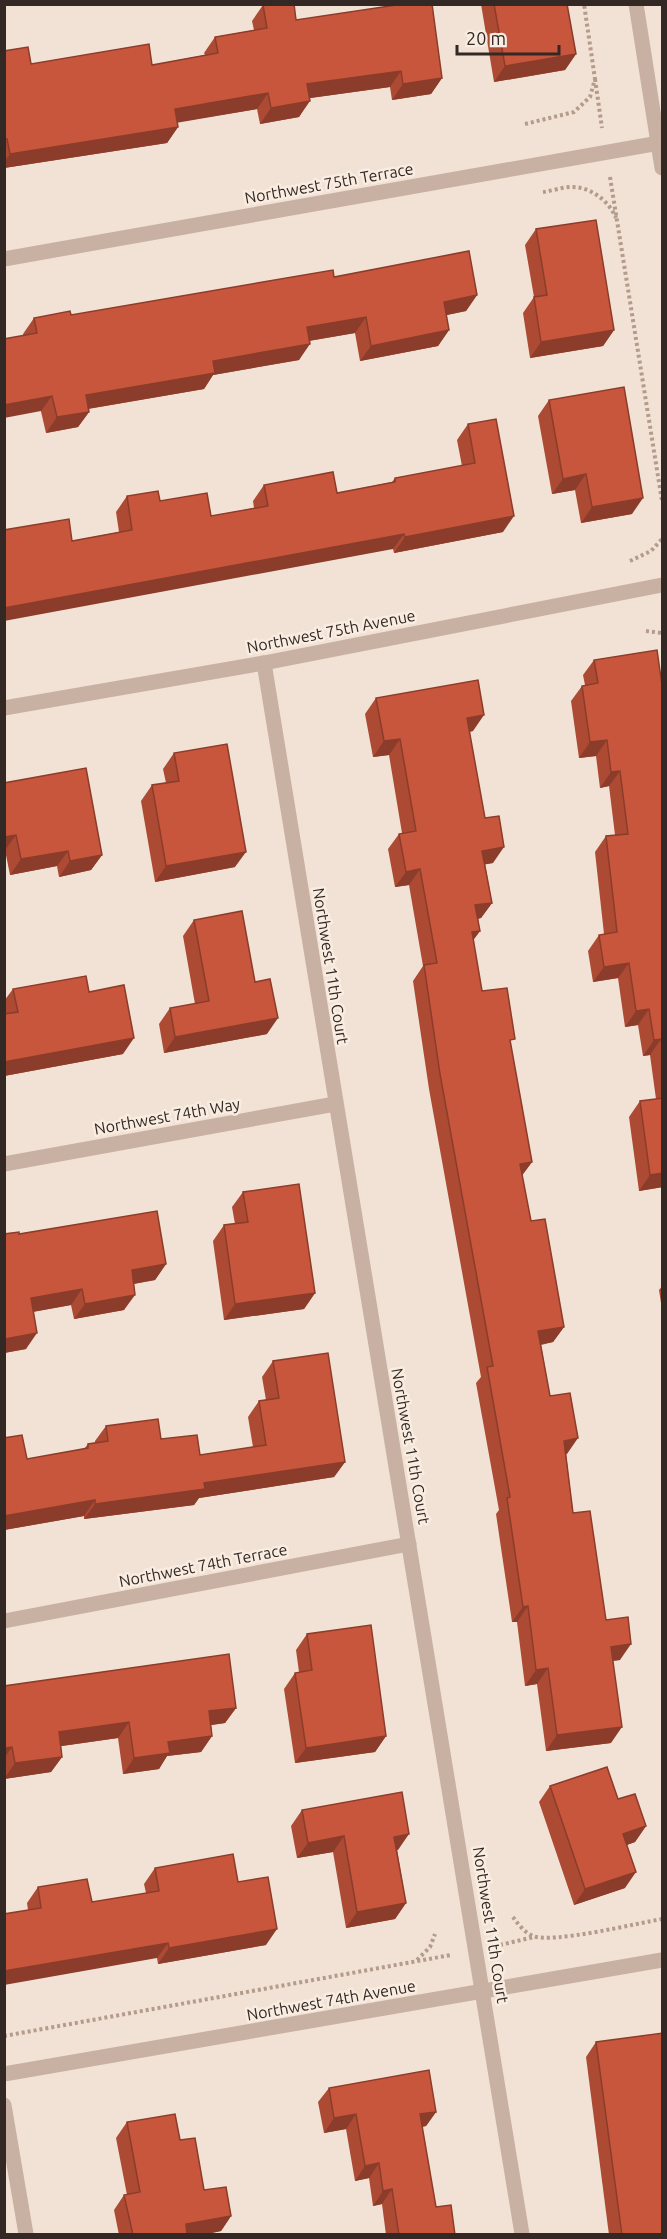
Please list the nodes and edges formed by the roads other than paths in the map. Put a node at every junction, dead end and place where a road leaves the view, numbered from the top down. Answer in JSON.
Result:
{"nodes":[{"id":1,"x":636,"y":4,"type":"edge"},
{"id":2,"x":659,"y":143,"type":"junction"},
{"id":3,"x":663,"y":168,"type":"edge"},
{"id":4,"x":4,"y":259,"type":"edge"},
{"id":5,"x":663,"y":585,"type":"edge"},
{"id":6,"x":264,"y":663,"type":"junction"},
{"id":7,"x":4,"y":708,"type":"edge"},
{"id":8,"x":336,"y":1104,"type":"junction"},
{"id":9,"x":4,"y":1164,"type":"edge"},
{"id":10,"x":409,"y":1544,"type":"junction"},
{"id":11,"x":4,"y":1621,"type":"edge"},
{"id":12,"x":663,"y":1960,"type":"edge"},
{"id":13,"x":484,"y":1992,"type":"junction"},
{"id":14,"x":4,"y":2074,"type":"edge"},
{"id":15,"x":4,"y":2105,"type":"edge"},
{"id":16,"x":26,"y":2235,"type":"edge"},
{"id":17,"x":522,"y":2235,"type":"edge"}],
"edges":[{"from":1,"to":2,"type":"street"},
{"from":2,"to":3,"type":"street"},
{"from":2,"to":4,"type":"street","name":"Northwest 75th Terrace"},
{"from":5,"to":6,"type":"street","name":"Northwest 75th Avenue"},
{"from":6,"to":7,"type":"street","name":"Northwest 75th Avenue"},
{"from":6,"to":8,"type":"street","name":"Northwest 11th Court"},
{"from":8,"to":9,"type":"street","name":"Northwest 74th Way"},
{"from":8,"to":10,"type":"street","name":"Northwest 11th Court"},
{"from":10,"to":11,"type":"street","name":"Northwest 74th Terrace"},
{"from":10,"to":13,"type":"street","name":"Northwest 11th Court"},
{"from":12,"to":13,"type":"street","name":"Northwest 74th Avenue"},
{"from":13,"to":14,"type":"street","name":"Northwest 74th Avenue"},
{"from":13,"to":17,"type":"street","name":"Northwest 11th Court"},
{"from":15,"to":16,"type":"street"}]}
